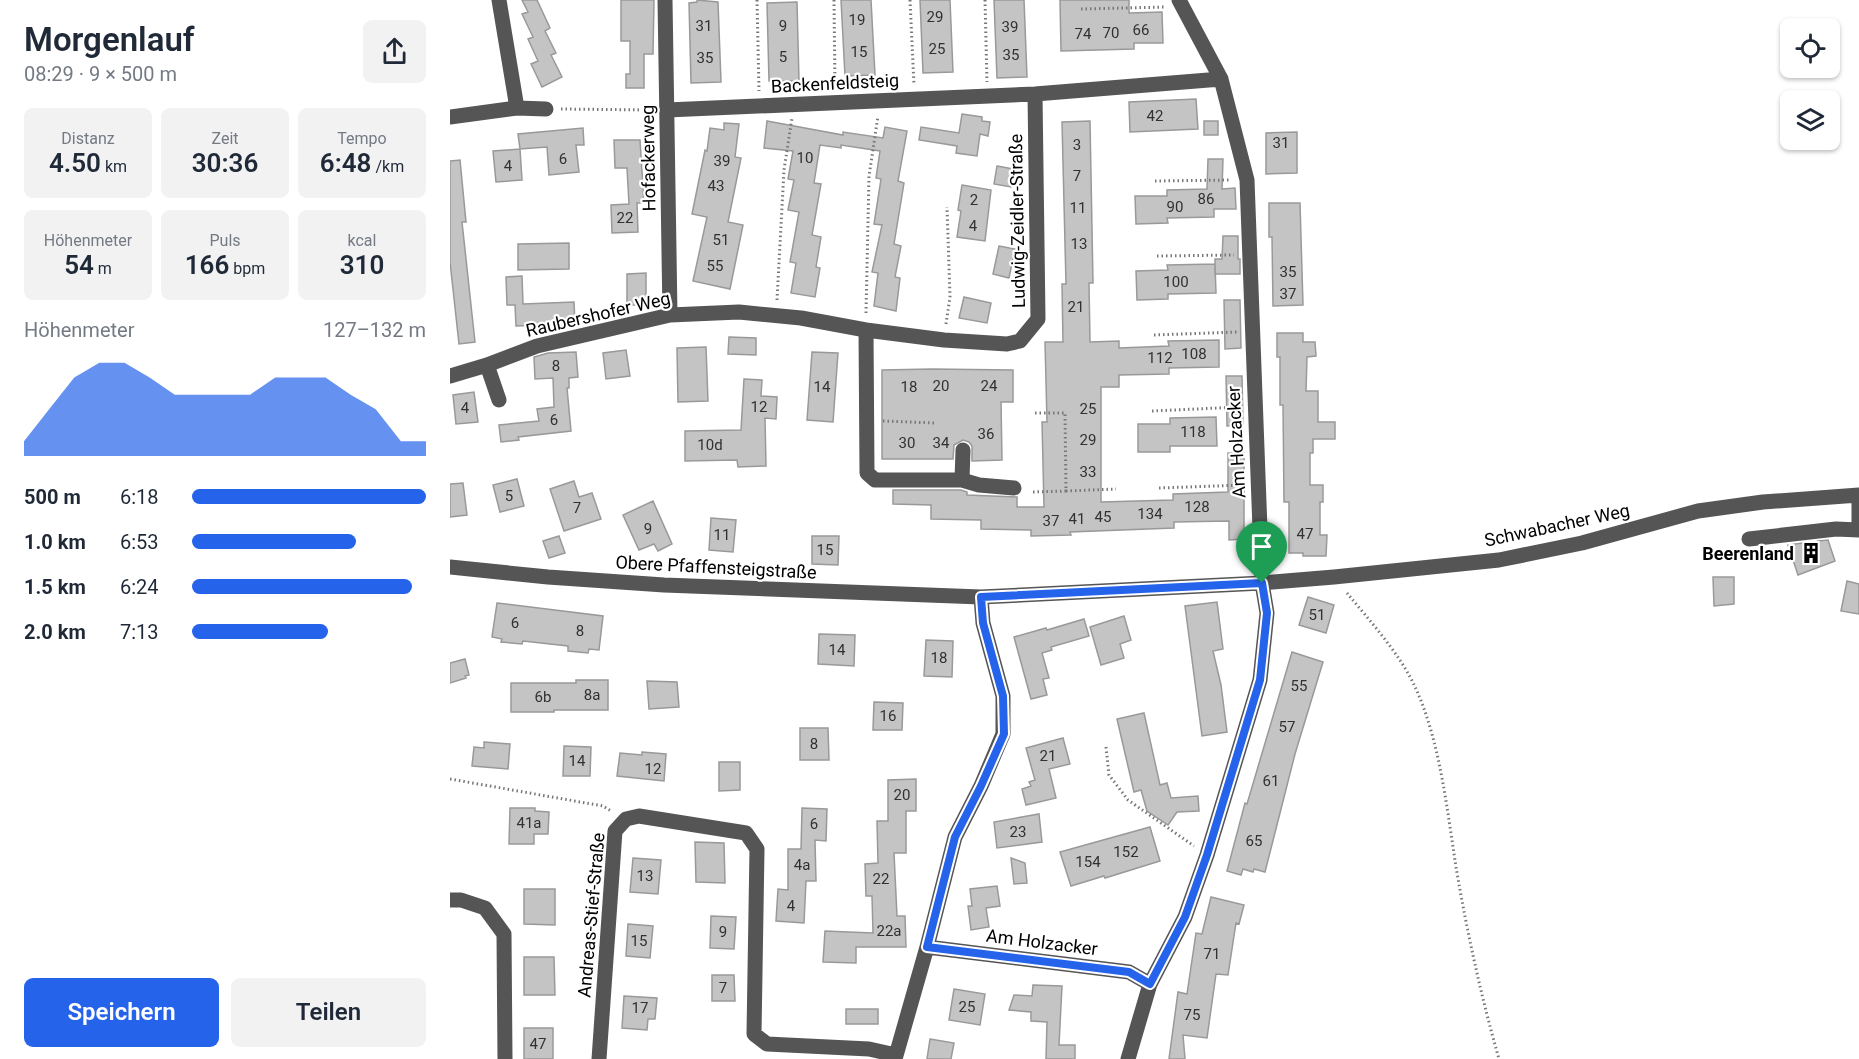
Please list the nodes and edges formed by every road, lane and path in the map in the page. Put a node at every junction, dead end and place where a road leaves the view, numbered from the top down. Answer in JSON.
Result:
{"nodes":[{"id":1,"x":500,"y":0,"type":"edge"},
{"id":2,"x":665,"y":0,"type":"edge"},
{"id":3,"x":757,"y":0,"type":"edge"},
{"id":4,"x":834,"y":0,"type":"edge"},
{"id":5,"x":910,"y":0,"type":"edge"},
{"id":6,"x":985,"y":0,"type":"edge"},
{"id":7,"x":1181,"y":3,"type":"edge"},
{"id":8,"x":1080,"y":9,"type":"dead end"},
{"id":9,"x":1221,"y":79,"type":"junction"},
{"id":10,"x":1035,"y":94,"type":"junction"},
{"id":11,"x":988,"y":95,"type":"junction"},
{"id":12,"x":914,"y":99,"type":"junction"},
{"id":13,"x":880,"y":100,"type":"junction"},
{"id":14,"x":835,"y":102,"type":"junction"},
{"id":15,"x":794,"y":105,"type":"junction"},
{"id":16,"x":759,"y":106,"type":"junction"},
{"id":17,"x":517,"y":108,"type":"junction"},
{"id":18,"x":546,"y":109,"type":"joint"},
{"id":19,"x":667,"y":110,"type":"junction"},
{"id":20,"x":450,"y":117,"type":"edge"},
{"id":21,"x":1247,"y":180,"type":"junction"},
{"id":22,"x":1155,"y":181,"type":"dead end"},
{"id":23,"x":947,"y":207,"type":"dead end"},
{"id":24,"x":1248,"y":255,"type":"junction"},
{"id":25,"x":1156,"y":256,"type":"dead end"},
{"id":26,"x":778,"y":281,"type":"dead end"},
{"id":27,"x":866,"y":295,"type":"dead end"},
{"id":28,"x":670,"y":315,"type":"junction"},
{"id":29,"x":866,"y":330,"type":"junction"},
{"id":30,"x":1251,"y":331,"type":"junction"},
{"id":31,"x":1154,"y":335,"type":"dead end"},
{"id":32,"x":944,"y":340,"type":"junction"},
{"id":33,"x":1020,"y":341,"type":"joint"},
{"id":34,"x":487,"y":365,"type":"junction"},
{"id":35,"x":450,"y":376,"type":"edge"},
{"id":36,"x":499,"y":400,"type":"dead end"},
{"id":37,"x":1254,"y":407,"type":"junction"},
{"id":38,"x":1152,"y":411,"type":"dead end"},
{"id":39,"x":1034,"y":413,"type":"dead end"},
{"id":40,"x":867,"y":420,"type":"junction"},
{"id":41,"x":935,"y":423,"type":"dead end"},
{"id":42,"x":963,"y":450,"type":"dead end"},
{"id":43,"x":962,"y":480,"type":"junction"},
{"id":44,"x":1258,"y":484,"type":"junction"},
{"id":45,"x":1014,"y":488,"type":"dead end"},
{"id":46,"x":1159,"y":488,"type":"dead end"},
{"id":47,"x":1116,"y":489,"type":"dead end"},
{"id":48,"x":1066,"y":491,"type":"junction"},
{"id":49,"x":1033,"y":492,"type":"dead end"},
{"id":50,"x":1859,"y":495,"type":"edge"},
{"id":51,"x":1859,"y":502,"type":"edge"},
{"id":52,"x":1859,"y":530,"type":"edge"},
{"id":53,"x":1749,"y":539,"type":"dead end"},
{"id":54,"x":450,"y":567,"type":"edge"},
{"id":55,"x":1334,"y":577,"type":"junction"},
{"id":56,"x":1262,"y":583,"type":"junction"},
{"id":57,"x":981,"y":597,"type":"junction"},
{"id":58,"x":1106,"y":747,"type":"dead end"},
{"id":59,"x":450,"y":780,"type":"edge"},
{"id":60,"x":626,"y":819,"type":"junction"},
{"id":61,"x":1207,"y":855,"type":"junction"},
{"id":62,"x":450,"y":900,"type":"edge"},
{"id":63,"x":927,"y":947,"type":"junction"},
{"id":64,"x":1150,"y":984,"type":"junction"},
{"id":65,"x":896,"y":1057,"type":"edge"},
{"id":66,"x":505,"y":1059,"type":"edge"},
{"id":67,"x":599,"y":1059,"type":"edge"},
{"id":68,"x":1128,"y":1059,"type":"edge"},
{"id":69,"x":1498,"y":1059,"type":"edge"}],
"edges":[{"from":1,"to":17,"type":"street"},
{"from":2,"to":19,"type":"street","name":"Hofackerweg"},
{"from":3,"to":16,"type":"path"},
{"from":4,"to":14,"type":"path"},
{"from":5,"to":12,"type":"path"},
{"from":6,"to":11,"type":"path"},
{"from":7,"to":8,"type":"path"},
{"from":7,"to":9,"type":"street","name":"Am Holzacker"},
{"from":9,"to":10,"type":"street","name":"Backenfeldsteig"},
{"from":9,"to":21,"type":"street","name":"Am Holzacker"},
{"from":10,"to":11,"type":"street","name":"Backenfeldsteig"},
{"from":10,"to":33,"type":"street","name":"Ludwig-Zeidler-Straße"},
{"from":11,"to":12,"type":"street","name":"Backenfeldsteig"},
{"from":12,"to":13,"type":"street","name":"Backenfeldsteig"},
{"from":13,"to":14,"type":"street","name":"Backenfeldsteig"},
{"from":13,"to":27,"type":"path"},
{"from":14,"to":15,"type":"street","name":"Backenfeldsteig"},
{"from":15,"to":16,"type":"street","name":"Backenfeldsteig"},
{"from":15,"to":26,"type":"path"},
{"from":16,"to":19,"type":"street","name":"Backenfeldsteig"},
{"from":17,"to":18,"type":"street"},
{"from":17,"to":20,"type":"street"},
{"from":18,"to":19,"type":"path"},
{"from":19,"to":28,"type":"street","name":"Hofackerweg"},
{"from":21,"to":22,"type":"path"},
{"from":21,"to":24,"type":"street","name":"Am Holzacker"},
{"from":23,"to":32,"type":"path"},
{"from":24,"to":25,"type":"path"},
{"from":24,"to":30,"type":"street","name":"Am Holzacker"},
{"from":28,"to":29,"type":"street","name":"Raubershofer Weg"},
{"from":28,"to":34,"type":"street","name":"Raubershofer Weg"},
{"from":29,"to":32,"type":"street","name":"Raubershofer Weg"},
{"from":29,"to":40,"type":"street"},
{"from":30,"to":31,"type":"path"},
{"from":30,"to":37,"type":"street","name":"Am Holzacker"},
{"from":32,"to":33,"type":"street","name":"Raubershofer Weg"},
{"from":34,"to":35,"type":"street","name":"Raubershofer Weg"},
{"from":34,"to":36,"type":"street"},
{"from":37,"to":38,"type":"path"},
{"from":37,"to":44,"type":"street","name":"Am Holzacker"},
{"from":39,"to":48,"type":"path"},
{"from":40,"to":41,"type":"path"},
{"from":40,"to":43,"type":"street"},
{"from":42,"to":43,"type":"street"},
{"from":43,"to":45,"type":"street"},
{"from":44,"to":46,"type":"path"},
{"from":44,"to":56,"type":"street","name":"Am Holzacker"},
{"from":47,"to":48,"type":"path"},
{"from":48,"to":49,"type":"path"},
{"from":50,"to":55,"type":"street","name":"Schwabacher Weg"},
{"from":51,"to":52,"type":"street"},
{"from":52,"to":53,"type":"street"},
{"from":54,"to":57,"type":"street","name":"Obere Pfaffensteigstraße"},
{"from":55,"to":56,"type":"street","name":"Schwabacher Weg"},
{"from":55,"to":69,"type":"path"},
{"from":56,"to":57,"type":"street","name":"Obere Pfaffensteigstraße"},
{"from":56,"to":61,"type":"street","name":"Am Holzacker"},
{"from":57,"to":63,"type":"street"},
{"from":58,"to":61,"type":"path"},
{"from":59,"to":60,"type":"path"},
{"from":60,"to":65,"type":"street","name":"Andreas-Stief-Straße"},
{"from":60,"to":67,"type":"street","name":"Andreas-Stief-Straße"},
{"from":61,"to":64,"type":"street","name":"Am Holzacker"},
{"from":62,"to":66,"type":"street"},
{"from":63,"to":64,"type":"street","name":"Am Holzacker"},
{"from":63,"to":65,"type":"street"},
{"from":64,"to":68,"type":"street","name":"Am Holzacker"}]}
